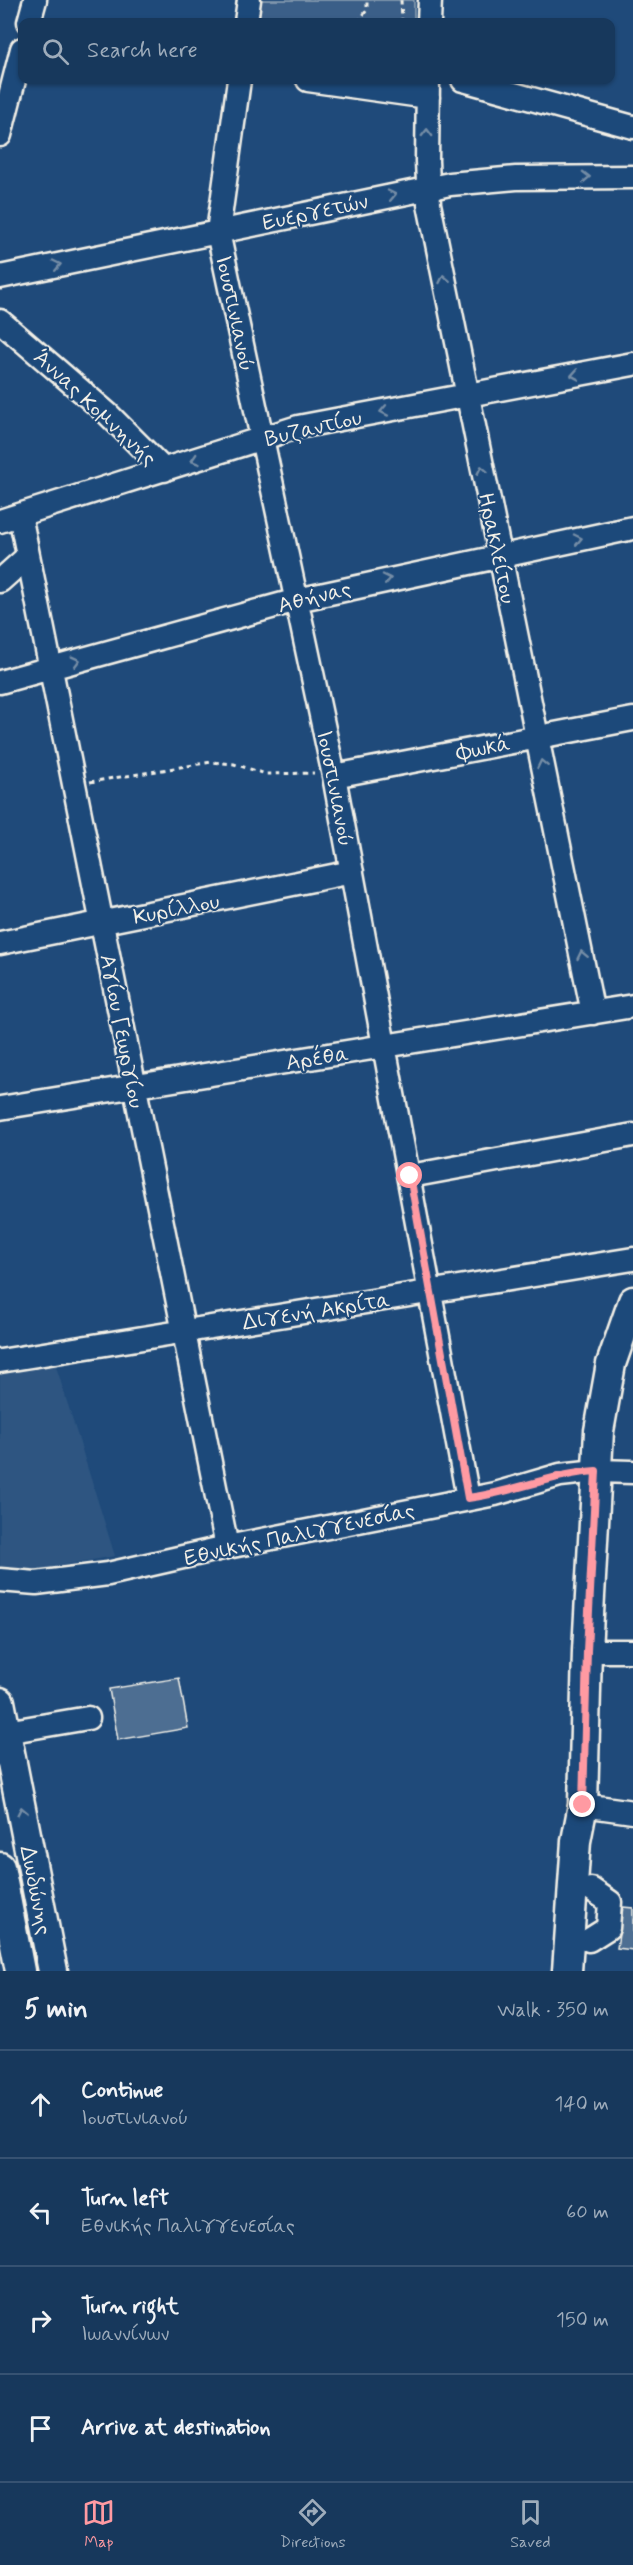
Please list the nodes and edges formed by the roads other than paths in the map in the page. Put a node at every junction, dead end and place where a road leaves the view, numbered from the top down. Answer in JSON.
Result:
{"nodes":[{"id":1,"x":35,"y":0,"type":"edge"},
{"id":2,"x":430,"y":0,"type":"edge"},
{"id":3,"x":31,"y":18,"type":"edge"},
{"id":4,"x":429,"y":18,"type":"edge"},
{"id":5,"x":18,"y":65,"type":"edge"},
{"id":6,"x":238,"y":84,"type":"edge"},
{"id":7,"x":368,"y":84,"type":"edge"},
{"id":8,"x":477,"y":84,"type":"edge"},
{"id":9,"x":428,"y":88,"type":"edge"},
{"id":10,"x":633,"y":127,"type":"edge"},
{"id":11,"x":0,"y":135,"type":"edge"},
{"id":12,"x":633,"y":177,"type":"edge"},
{"id":13,"x":428,"y":188,"type":"junction"},
{"id":14,"x":218,"y":232,"type":"junction"},
{"id":15,"x":0,"y":277,"type":"edge"},
{"id":16,"x":0,"y":321,"type":"edge"},
{"id":17,"x":633,"y":364,"type":"edge"},
{"id":18,"x":467,"y":395,"type":"junction"},
{"id":19,"x":263,"y":438,"type":"junction"},
{"id":20,"x":164,"y":470,"type":"junction"},
{"id":21,"x":10,"y":518,"type":"edge"},
{"id":22,"x":633,"y":528,"type":"edge"},
{"id":23,"x":499,"y":555,"type":"junction"},
{"id":24,"x":28,"y":556,"type":"junction"},
{"id":25,"x":0,"y":581,"type":"edge"},
{"id":26,"x":297,"y":600,"type":"junction"},
{"id":27,"x":51,"y":668,"type":"junction"},
{"id":28,"x":0,"y":682,"type":"edge"},
{"id":29,"x":633,"y":719,"type":"edge"},
{"id":30,"x":537,"y":737,"type":"junction"},
{"id":31,"x":334,"y":776,"type":"junction"},
{"id":32,"x":352,"y":872,"type":"junction"},
{"id":33,"x":102,"y":923,"type":"junction"},
{"id":34,"x":0,"y":943,"type":"edge"},
{"id":35,"x":633,"y":1006,"type":"edge"},
{"id":36,"x":593,"y":1013,"type":"junction"},
{"id":37,"x":386,"y":1046,"type":"junction"},
{"id":38,"x":135,"y":1087,"type":"junction"},
{"id":39,"x":0,"y":1108,"type":"edge"},
{"id":40,"x":633,"y":1135,"type":"edge"},
{"id":41,"x":410,"y":1176,"type":"junction"},
{"id":42,"x":633,"y":1259,"type":"edge"},
{"id":43,"x":431,"y":1292,"type":"junction"},
{"id":44,"x":633,"y":1301,"type":"edge"},
{"id":45,"x":184,"y":1332,"type":"junction"},
{"id":46,"x":0,"y":1361,"type":"edge"},
{"id":47,"x":632,"y":1469,"type":"edge"},
{"id":48,"x":596,"y":1471,"type":"junction"},
{"id":49,"x":468,"y":1498,"type":"junction"},
{"id":50,"x":227,"y":1547,"type":"junction"},
{"id":51,"x":0,"y":1580,"type":"edge"},
{"id":52,"x":587,"y":1651,"type":"junction"},
{"id":53,"x":633,"y":1651,"type":"edge"},
{"id":54,"x":0,"y":1702,"type":"edge"},
{"id":55,"x":88,"y":1718,"type":"dead end"},
{"id":56,"x":6,"y":1732,"type":"junction"},
{"id":57,"x":583,"y":1805,"type":"junction"},
{"id":58,"x":633,"y":1812,"type":"edge"},
{"id":59,"x":0,"y":1867,"type":"edge"},
{"id":60,"x":6,"y":1936,"type":"edge"},
{"id":61,"x":20,"y":1971,"type":"edge"},
{"id":62,"x":53,"y":1971,"type":"edge"},
{"id":63,"x":567,"y":1971,"type":"edge"},
{"id":64,"x":586,"y":1971,"type":"edge"}],
"edges":[{"from":1,"to":3,"type":"street"},
{"from":2,"to":4,"type":"street"},
{"from":5,"to":11,"type":"street"},
{"from":6,"to":14,"type":"street","name":"Ιουστινιανού"},
{"from":7,"to":9,"type":"street"},
{"from":8,"to":10,"type":"street"},
{"from":13,"to":9,"type":"street","name":"Ηρακλείτου","one_way":true},
{"from":13,"to":12,"type":"street","name":"Ευεργετών","one_way":true},
{"from":14,"to":13,"type":"street","name":"Ευεργετών","one_way":true},
{"from":18,"to":13,"type":"street","name":"Ηρακλείτου","one_way":true},
{"from":15,"to":14,"type":"street","name":"Ευεργετών","one_way":true},
{"from":14,"to":19,"type":"street","name":"Ιουστινιανού"},
{"from":16,"to":20,"type":"street","name":"Άννας Κομνηνής"},
{"from":17,"to":18,"type":"street","name":"Βυζαντίου","one_way":true},
{"from":18,"to":19,"type":"street","name":"Βυζαντίου","one_way":true},
{"from":23,"to":18,"type":"street","name":"Ηρακλείτου","one_way":true},
{"from":19,"to":20,"type":"street","name":"Βυζαντίου","one_way":true},
{"from":19,"to":26,"type":"street","name":"Ιουστινιανού"},
{"from":20,"to":21,"type":"street","name":"Βυζαντίου"},
{"from":21,"to":24,"type":"street","name":"Αγίου Γεωργίου"},
{"from":23,"to":22,"type":"street","name":"Αθήνας","one_way":true},
{"from":26,"to":23,"type":"street","name":"Αθήνας","one_way":true},
{"from":23,"to":30,"type":"street","name":"Ηρακλείτου"},
{"from":24,"to":25,"type":"street"},
{"from":24,"to":27,"type":"street","name":"Αγίου Γεωργίου"},
{"from":27,"to":26,"type":"street","name":"Αθήνας","one_way":true},
{"from":26,"to":31,"type":"street","name":"Ιουστινιανού"},
{"from":27,"to":28,"type":"street","name":"Αθήνας"},
{"from":27,"to":33,"type":"street","name":"Αγίου Γεωργίου"},
{"from":29,"to":30,"type":"street","name":"Φωκά"},
{"from":30,"to":31,"type":"street","name":"Φωκά"},
{"from":36,"to":30,"type":"street","name":"Ηρακλείτου","one_way":true},
{"from":31,"to":32,"type":"street","name":"Ιουστινιανού"},
{"from":32,"to":33,"type":"street","name":"Κυρίλλου"},
{"from":32,"to":37,"type":"street","name":"Ιουστινιανού"},
{"from":33,"to":34,"type":"street","name":"Κυρίλλου"},
{"from":33,"to":38,"type":"street","name":"Αγίου Γεωργίου"},
{"from":35,"to":36,"type":"street","name":"Αρέθα"},
{"from":36,"to":37,"type":"street","name":"Αρέθα"},
{"from":37,"to":38,"type":"street","name":"Αρέθα"},
{"from":37,"to":41,"type":"street","name":"Ιουστινιανού"},
{"from":38,"to":39,"type":"street","name":"Αρέθα"},
{"from":38,"to":45,"type":"street","name":"Αγίου Γεωργίου"},
{"from":40,"to":41,"type":"street"},
{"from":41,"to":43,"type":"street","name":"Ιουστινιανού"},
{"from":42,"to":43,"type":"street","name":"Διγενή Ακρίτα"},
{"from":43,"to":45,"type":"street","name":"Διγενή Ακρίτα"},
{"from":43,"to":49,"type":"street","name":"Ιουστινιανού"},
{"from":44,"to":48,"type":"main road"},
{"from":45,"to":46,"type":"street","name":"Διγενή Ακρίτα"},
{"from":45,"to":50,"type":"street","name":"Αγίου Γεωργίου"},
{"from":47,"to":48,"type":"street","name":"Εθνικής Παλιγγενεσίας"},
{"from":48,"to":49,"type":"street","name":"Εθνικής Παλιγγενεσίας"},
{"from":48,"to":52,"type":"main road"},
{"from":49,"to":50,"type":"street","name":"Εθνικής Παλιγγενεσίας"},
{"from":50,"to":51,"type":"street","name":"Εθνικής Παλιγγενεσίας"},
{"from":52,"to":53,"type":"street"},
{"from":52,"to":57,"type":"main road"},
{"from":54,"to":56,"type":"main road","name":"Δωδώνης"},
{"from":55,"to":56,"type":"street"},
{"from":62,"to":56,"type":"main road","name":"Δωδώνης","one_way":true},
{"from":57,"to":58,"type":"street"},
{"from":57,"to":63,"type":"main road"},
{"from":57,"to":64,"type":"main road"},
{"from":59,"to":60,"type":"main road","name":"Δωδώνης"},
{"from":60,"to":61,"type":"main road","name":"Δωδώνης"}]}
